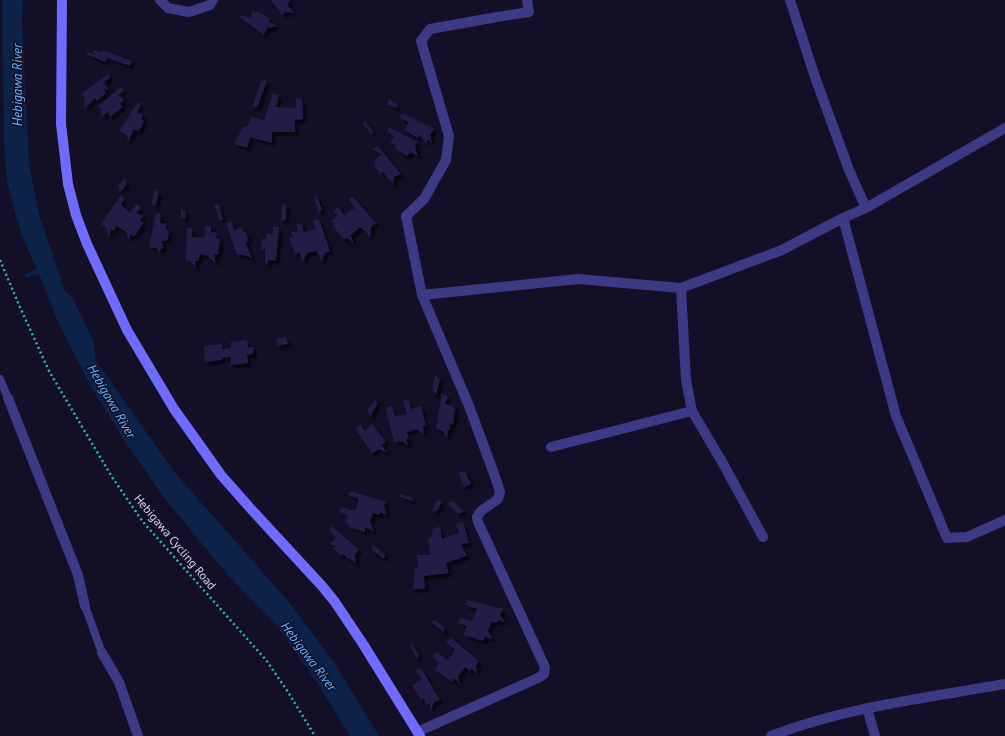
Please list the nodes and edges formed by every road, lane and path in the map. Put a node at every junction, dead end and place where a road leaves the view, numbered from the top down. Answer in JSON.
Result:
{"nodes":[{"id":1,"x":62,"y":0,"type":"edge"},
{"id":2,"x":160,"y":0,"type":"edge"},
{"id":3,"x":213,"y":0,"type":"edge"},
{"id":4,"x":527,"y":0,"type":"edge"},
{"id":5,"x":790,"y":0,"type":"edge"},
{"id":6,"x":1005,"y":128,"type":"edge"},
{"id":7,"x":866,"y":208,"type":"junction"},
{"id":8,"x":843,"y":218,"type":"junction"},
{"id":9,"x":0,"y":260,"type":"edge"},
{"id":10,"x":681,"y":288,"type":"junction"},
{"id":11,"x":422,"y":295,"type":"junction"},
{"id":12,"x":0,"y":379,"type":"edge"},
{"id":13,"x":8,"y":398,"type":"joint"},
{"id":14,"x":692,"y":411,"type":"junction"},
{"id":15,"x":551,"y":447,"type":"dead end"},
{"id":16,"x":1005,"y":520,"type":"edge"},
{"id":17,"x":763,"y":537,"type":"dead end"},
{"id":18,"x":85,"y":606,"type":"joint"},
{"id":19,"x":102,"y":652,"type":"joint"},
{"id":20,"x":1005,"y":684,"type":"edge"},
{"id":21,"x":867,"y":708,"type":"junction"},
{"id":22,"x":418,"y":734,"type":"edge"},
{"id":23,"x":138,"y":736,"type":"edge"},
{"id":24,"x":315,"y":736,"type":"edge"},
{"id":25,"x":771,"y":736,"type":"edge"},
{"id":26,"x":875,"y":736,"type":"edge"}],
"edges":[{"from":1,"to":22,"type":"street"},
{"from":2,"to":3,"type":"street"},
{"from":4,"to":11,"type":"street"},
{"from":5,"to":7,"type":"street"},
{"from":6,"to":7,"type":"street"},
{"from":7,"to":8,"type":"street"},
{"from":8,"to":10,"type":"street"},
{"from":8,"to":16,"type":"street"},
{"from":9,"to":24,"type":"path","name":"Hebigawa Cycling Road"},
{"from":10,"to":11,"type":"street"},
{"from":10,"to":14,"type":"street"},
{"from":11,"to":22,"type":"street"},
{"from":12,"to":13,"type":"lane"},
{"from":13,"to":18,"type":"street"},
{"from":14,"to":15,"type":"street"},
{"from":14,"to":17,"type":"street"},
{"from":18,"to":19,"type":"lane"},
{"from":19,"to":23,"type":"street"},
{"from":20,"to":21,"type":"street"},
{"from":21,"to":25,"type":"street"},
{"from":21,"to":26,"type":"street"}]}
